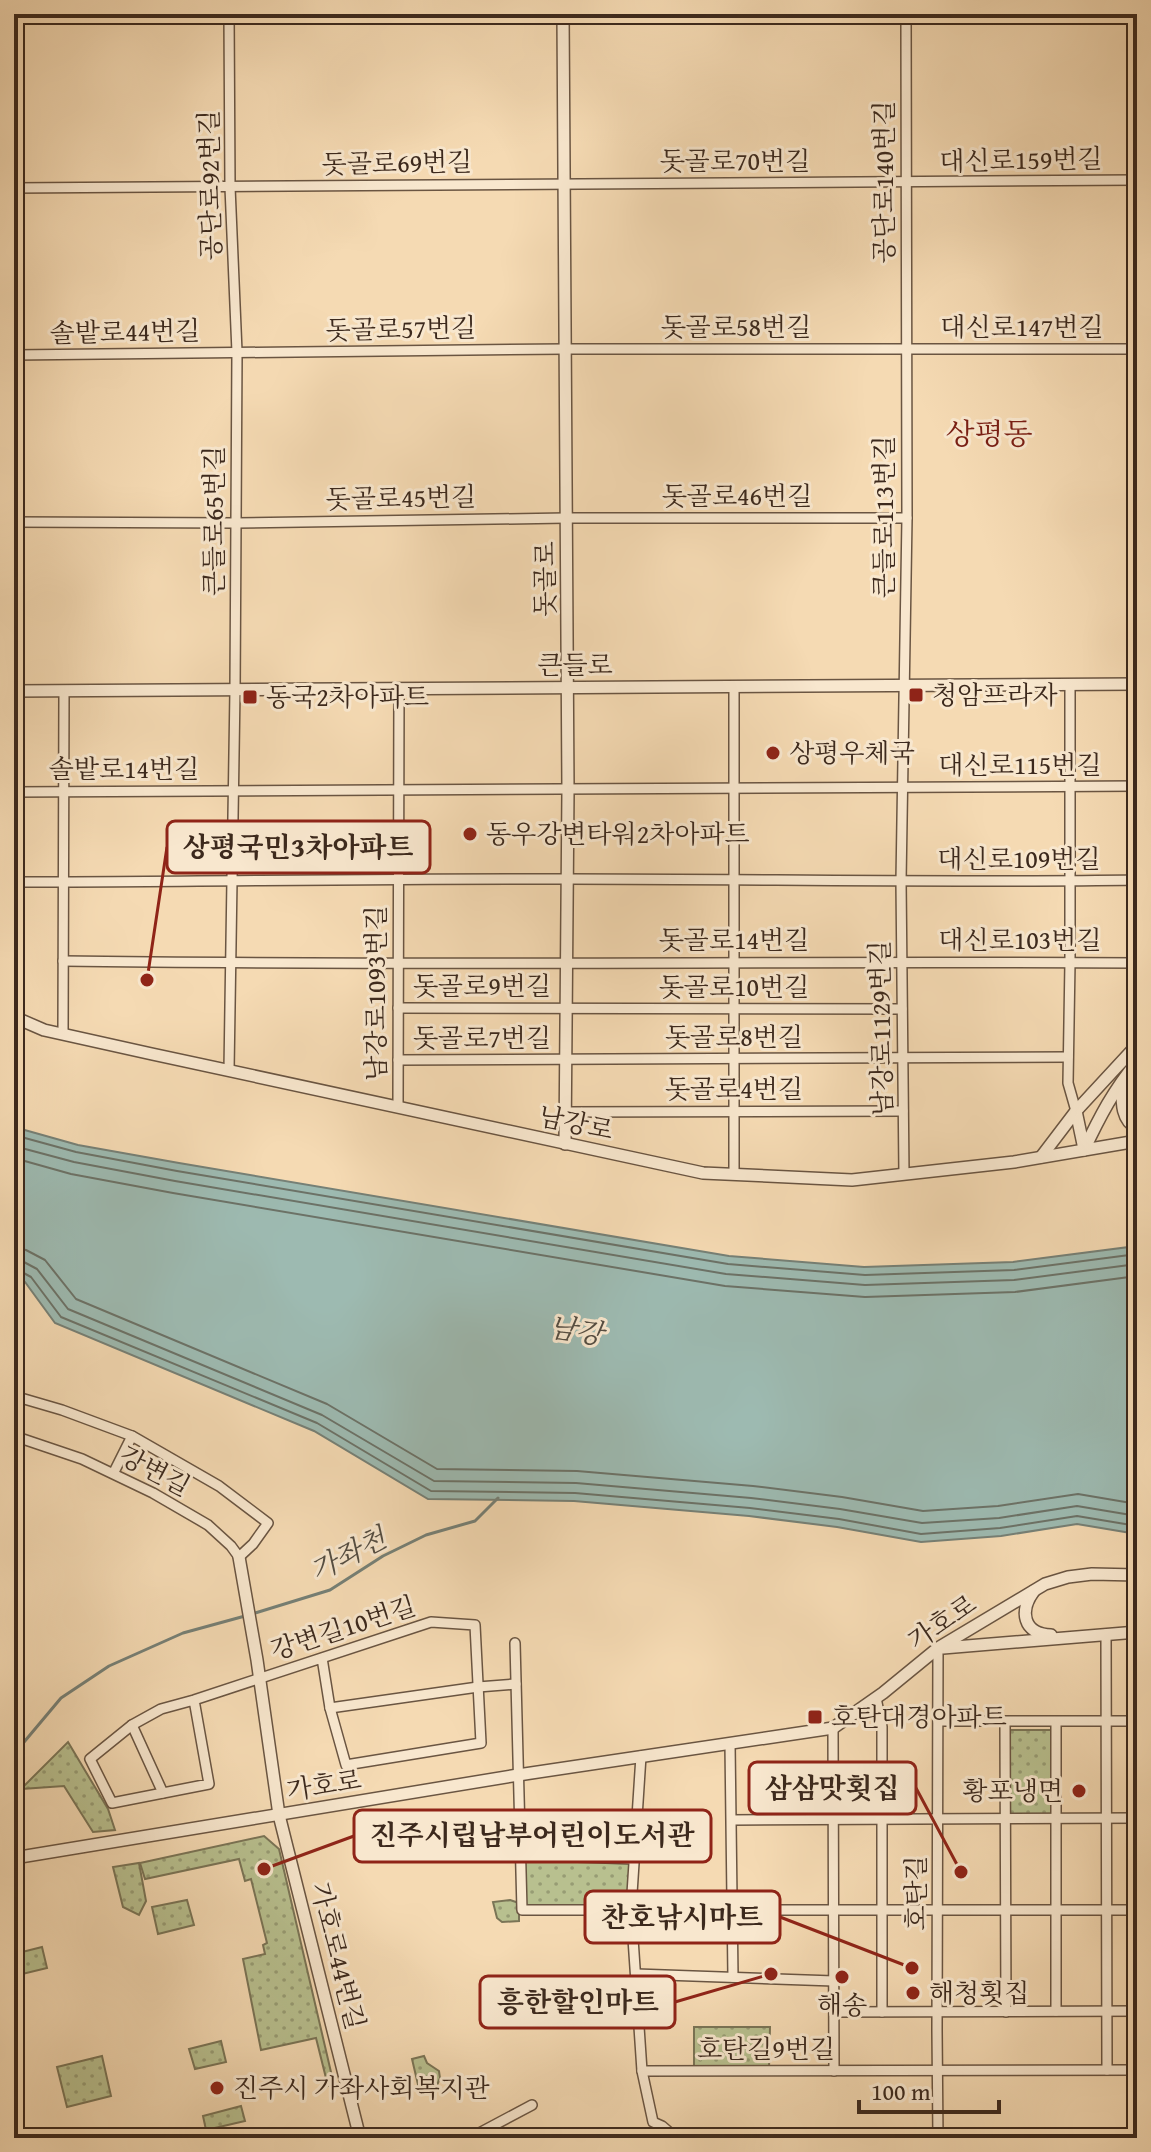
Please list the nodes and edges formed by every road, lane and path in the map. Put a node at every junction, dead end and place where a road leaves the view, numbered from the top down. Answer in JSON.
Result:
{"nodes":[{"id":1,"x":405,"y":14,"type":"edge"},
{"id":2,"x":563,"y":14,"type":"edge"},
{"id":3,"x":906,"y":14,"type":"edge"},
{"id":4,"x":229,"y":15,"type":"edge"},
{"id":5,"x":14,"y":18,"type":"edge"},
{"id":6,"x":1137,"y":180,"type":"edge"},
{"id":7,"x":564,"y":183,"type":"junction"},
{"id":8,"x":906,"y":183,"type":"junction"},
{"id":9,"x":230,"y":187,"type":"junction"},
{"id":10,"x":14,"y":188,"type":"edge"},
{"id":11,"x":565,"y":349,"type":"junction"},
{"id":12,"x":1137,"y":349,"type":"edge"},
{"id":13,"x":906,"y":350,"type":"junction"},
{"id":14,"x":237,"y":352,"type":"junction"},
{"id":15,"x":14,"y":355,"type":"edge"},
{"id":16,"x":566,"y":518,"type":"junction"},
{"id":17,"x":907,"y":518,"type":"junction"},
{"id":18,"x":14,"y":522,"type":"edge"},
{"id":19,"x":236,"y":523,"type":"junction"},
{"id":20,"x":904,"y":684,"type":"junction"},
{"id":21,"x":1070,"y":684,"type":"junction"},
{"id":22,"x":1137,"y":684,"type":"edge"},
{"id":23,"x":567,"y":687,"type":"junction"},
{"id":24,"x":734,"y":687,"type":"junction"},
{"id":25,"x":399,"y":689,"type":"junction"},
{"id":26,"x":235,"y":690,"type":"junction"},
{"id":27,"x":14,"y":691,"type":"edge"},
{"id":28,"x":64,"y":691,"type":"junction"},
{"id":29,"x":1137,"y":786,"type":"edge"},
{"id":30,"x":1069,"y":787,"type":"junction"},
{"id":31,"x":903,"y":788,"type":"junction"},
{"id":32,"x":734,"y":789,"type":"junction"},
{"id":33,"x":568,"y":790,"type":"junction"},
{"id":34,"x":64,"y":791,"type":"junction"},
{"id":35,"x":399,"y":791,"type":"junction"},
{"id":36,"x":14,"y":792,"type":"edge"},
{"id":37,"x":233,"y":792,"type":"junction"},
{"id":38,"x":567,"y":879,"type":"junction"},
{"id":39,"x":734,"y":880,"type":"junction"},
{"id":40,"x":1137,"y":880,"type":"edge"},
{"id":41,"x":398,"y":881,"type":"junction"},
{"id":42,"x":901,"y":881,"type":"junction"},
{"id":43,"x":1070,"y":881,"type":"junction"},
{"id":44,"x":14,"y":882,"type":"edge"},
{"id":45,"x":63,"y":882,"type":"junction"},
{"id":46,"x":231,"y":882,"type":"junction"},
{"id":47,"x":63,"y":961,"type":"junction"},
{"id":48,"x":902,"y":961,"type":"junction"},
{"id":49,"x":567,"y":962,"type":"junction"},
{"id":50,"x":734,"y":962,"type":"junction"},
{"id":51,"x":1070,"y":962,"type":"junction"},
{"id":52,"x":230,"y":963,"type":"junction"},
{"id":53,"x":398,"y":963,"type":"junction"},
{"id":54,"x":1137,"y":963,"type":"edge"},
{"id":55,"x":398,"y":1008,"type":"junction"},
{"id":56,"x":566,"y":1009,"type":"junction"},
{"id":57,"x":734,"y":1009,"type":"junction"},
{"id":58,"x":902,"y":1009,"type":"junction"},
{"id":59,"x":14,"y":1017,"type":"edge"},
{"id":60,"x":63,"y":1034,"type":"junction"},
{"id":61,"x":1137,"y":1045,"type":"edge"},
{"id":62,"x":1068,"y":1057,"type":"junction"},
{"id":63,"x":903,"y":1058,"type":"junction"},
{"id":64,"x":566,"y":1059,"type":"junction"},
{"id":65,"x":734,"y":1059,"type":"junction"},
{"id":66,"x":398,"y":1060,"type":"junction"},
{"id":67,"x":1137,"y":1062,"type":"edge"},
{"id":68,"x":229,"y":1070,"type":"junction"},
{"id":69,"x":1122,"y":1080,"type":"junction"},
{"id":70,"x":398,"y":1106,"type":"junction"},
{"id":71,"x":734,"y":1111,"type":"junction"},
{"id":72,"x":903,"y":1111,"type":"junction"},
{"id":73,"x":1076,"y":1111,"type":"junction"},
{"id":74,"x":565,"y":1112,"type":"junction"},
{"id":75,"x":1137,"y":1128,"type":"edge"},
{"id":76,"x":1137,"y":1141,"type":"edge"},
{"id":77,"x":565,"y":1144,"type":"junction"},
{"id":78,"x":1084,"y":1150,"type":"junction"},
{"id":79,"x":1041,"y":1157,"type":"junction"},
{"id":80,"x":734,"y":1174,"type":"junction"},
{"id":81,"x":904,"y":1174,"type":"junction"},
{"id":82,"x":14,"y":1396,"type":"edge"},
{"id":83,"x":14,"y":1436,"type":"edge"},
{"id":84,"x":132,"y":1436,"type":"junction"},
{"id":85,"x":114,"y":1472,"type":"junction"},
{"id":86,"x":239,"y":1557,"type":"junction"},
{"id":87,"x":1137,"y":1575,"type":"edge"},
{"id":88,"x":1036,"y":1588,"type":"junction"},
{"id":89,"x":1137,"y":1632,"type":"edge"},
{"id":90,"x":1106,"y":1634,"type":"junction"},
{"id":91,"x":1084,"y":1636,"type":"junction"},
{"id":92,"x":515,"y":1643,"type":"dead end"},
{"id":93,"x":938,"y":1648,"type":"junction"},
{"id":94,"x":322,"y":1658,"type":"junction"},
{"id":95,"x":260,"y":1678,"type":"junction"},
{"id":96,"x":516,"y":1684,"type":"junction"},
{"id":97,"x":478,"y":1687,"type":"junction"},
{"id":98,"x":876,"y":1698,"type":"junction"},
{"id":99,"x":194,"y":1700,"type":"junction"},
{"id":100,"x":330,"y":1708,"type":"junction"},
{"id":101,"x":938,"y":1721,"type":"junction"},
{"id":102,"x":1106,"y":1721,"type":"junction"},
{"id":103,"x":1137,"y":1721,"type":"edge"},
{"id":104,"x":1005,"y":1722,"type":"junction"},
{"id":105,"x":1056,"y":1722,"type":"junction"},
{"id":106,"x":132,"y":1725,"type":"junction"},
{"id":107,"x":833,"y":1728,"type":"junction"},
{"id":108,"x":730,"y":1744,"type":"junction"},
{"id":109,"x":641,"y":1756,"type":"junction"},
{"id":110,"x":518,"y":1775,"type":"junction"},
{"id":111,"x":163,"y":1793,"type":"junction"},
{"id":112,"x":279,"y":1815,"type":"junction"},
{"id":113,"x":1137,"y":1818,"type":"edge"},
{"id":114,"x":833,"y":1819,"type":"junction"},
{"id":115,"x":883,"y":1819,"type":"junction"},
{"id":116,"x":938,"y":1819,"type":"junction"},
{"id":117,"x":1005,"y":1819,"type":"junction"},
{"id":118,"x":1106,"y":1819,"type":"junction"},
{"id":119,"x":732,"y":1820,"type":"junction"},
{"id":120,"x":1055,"y":1820,"type":"junction"},
{"id":121,"x":520,"y":1855,"type":"junction"},
{"id":122,"x":14,"y":1858,"type":"edge"},
{"id":123,"x":634,"y":1859,"type":"junction"},
{"id":124,"x":631,"y":1909,"type":"junction"},
{"id":125,"x":733,"y":1909,"type":"junction"},
{"id":126,"x":833,"y":1910,"type":"junction"},
{"id":127,"x":882,"y":1910,"type":"junction"},
{"id":128,"x":937,"y":1910,"type":"junction"},
{"id":129,"x":1005,"y":1910,"type":"junction"},
{"id":130,"x":1056,"y":1910,"type":"junction"},
{"id":131,"x":1107,"y":1910,"type":"junction"},
{"id":132,"x":1137,"y":1910,"type":"edge"},
{"id":133,"x":636,"y":1974,"type":"junction"},
{"id":134,"x":733,"y":1977,"type":"junction"},
{"id":135,"x":834,"y":1981,"type":"junction"},
{"id":136,"x":937,"y":2011,"type":"junction"},
{"id":137,"x":1056,"y":2011,"type":"junction"},
{"id":138,"x":1107,"y":2011,"type":"junction"},
{"id":139,"x":1137,"y":2011,"type":"edge"},
{"id":140,"x":834,"y":2012,"type":"junction"},
{"id":141,"x":882,"y":2012,"type":"junction"},
{"id":142,"x":1006,"y":2012,"type":"junction"},
{"id":143,"x":937,"y":2070,"type":"junction"},
{"id":144,"x":1107,"y":2070,"type":"junction"},
{"id":145,"x":1137,"y":2070,"type":"edge"},
{"id":146,"x":642,"y":2071,"type":"junction"},
{"id":147,"x":834,"y":2071,"type":"junction"},
{"id":148,"x":532,"y":2105,"type":"dead end"},
{"id":149,"x":1137,"y":2136,"type":"edge"},
{"id":150,"x":360,"y":2138,"type":"edge"},
{"id":151,"x":470,"y":2138,"type":"edge"},
{"id":152,"x":676,"y":2138,"type":"edge"},
{"id":153,"x":938,"y":2138,"type":"edge"},
{"id":154,"x":1131,"y":2138,"type":"edge"}],
"edges":[{"from":1,"to":4,"type":"street"},
{"from":2,"to":7,"type":"street","name":"돗골로"},
{"from":3,"to":8,"type":"street","name":"공단로140번길"},
{"from":4,"to":5,"type":"street"},
{"from":4,"to":9,"type":"street","name":"공단로92번길"},
{"from":6,"to":8,"type":"street","name":"대신로159번길"},
{"from":7,"to":8,"type":"street","name":"돗골로70번길"},
{"from":7,"to":9,"type":"street","name":"돗골로69번길"},
{"from":7,"to":11,"type":"street","name":"돗골로"},
{"from":8,"to":13,"type":"street","name":"공단로140번길"},
{"from":9,"to":10,"type":"street","name":"돗골로69번길"},
{"from":9,"to":14,"type":"street","name":"공단로92번길"},
{"from":11,"to":13,"type":"street","name":"돗골로58번길"},
{"from":11,"to":14,"type":"street","name":"돗골로57번길"},
{"from":11,"to":16,"type":"street","name":"돗골로"},
{"from":12,"to":13,"type":"street","name":"대신로147번길"},
{"from":13,"to":17,"type":"street","name":"큰들로113번길"},
{"from":14,"to":15,"type":"street","name":"솔밭로44번길"},
{"from":14,"to":19,"type":"street","name":"큰들로65번길"},
{"from":16,"to":17,"type":"street","name":"돗골로46번길"},
{"from":16,"to":19,"type":"street","name":"돗골로45번길"},
{"from":16,"to":23,"type":"street","name":"돗골로"},
{"from":17,"to":20,"type":"street","name":"큰들로113번길"},
{"from":18,"to":19,"type":"street","name":"돗골로45번길"},
{"from":19,"to":26,"type":"street","name":"큰들로65번길"},
{"from":20,"to":21,"type":"street","name":"큰들로"},
{"from":20,"to":24,"type":"street","name":"큰들로"},
{"from":20,"to":31,"type":"street","name":"큰들로113번길"},
{"from":21,"to":22,"type":"street","name":"큰들로"},
{"from":21,"to":30,"type":"street"},
{"from":23,"to":24,"type":"street","name":"큰들로"},
{"from":23,"to":25,"type":"street","name":"큰들로"},
{"from":23,"to":33,"type":"street","name":"돗골로"},
{"from":24,"to":32,"type":"street"},
{"from":25,"to":26,"type":"street","name":"큰들로"},
{"from":25,"to":35,"type":"street","name":"남강로1093번길"},
{"from":26,"to":28,"type":"street","name":"큰들로"},
{"from":26,"to":37,"type":"street","name":"큰들로65번길"},
{"from":27,"to":28,"type":"street","name":"큰들로"},
{"from":28,"to":34,"type":"street"},
{"from":29,"to":30,"type":"street","name":"대신로115번길"},
{"from":30,"to":31,"type":"street","name":"대신로115번길"},
{"from":30,"to":43,"type":"street"},
{"from":31,"to":32,"type":"street","name":"대신로115번길"},
{"from":31,"to":42,"type":"street","name":"남강로1129번길"},
{"from":32,"to":33,"type":"street","name":"대신로115번길"},
{"from":32,"to":39,"type":"street"},
{"from":33,"to":35,"type":"street","name":"솔밭로14번길"},
{"from":33,"to":38,"type":"street","name":"돗골로"},
{"from":34,"to":36,"type":"street","name":"솔밭로14번길"},
{"from":34,"to":37,"type":"street","name":"솔밭로14번길"},
{"from":34,"to":45,"type":"street"},
{"from":35,"to":37,"type":"street","name":"솔밭로14번길"},
{"from":35,"to":41,"type":"street","name":"남강로1093번길"},
{"from":37,"to":46,"type":"street","name":"큰들로65번길"},
{"from":38,"to":39,"type":"street","name":"대신로109번길"},
{"from":38,"to":41,"type":"street","name":"대신로109번길"},
{"from":38,"to":49,"type":"street","name":"돗골로"},
{"from":39,"to":42,"type":"street","name":"대신로109번길"},
{"from":39,"to":50,"type":"street"},
{"from":40,"to":43,"type":"street","name":"대신로109번길"},
{"from":41,"to":46,"type":"street","name":"대신로109번길"},
{"from":41,"to":53,"type":"street","name":"남강로1093번길"},
{"from":42,"to":43,"type":"street","name":"대신로109번길"},
{"from":42,"to":48,"type":"street","name":"남강로1129번길"},
{"from":43,"to":51,"type":"street"},
{"from":44,"to":45,"type":"street","name":"대신로109번길"},
{"from":45,"to":46,"type":"street","name":"대신로109번길"},
{"from":45,"to":47,"type":"street"},
{"from":46,"to":52,"type":"street","name":"큰들로65번길"},
{"from":47,"to":52,"type":"street","name":"돗골로14번길"},
{"from":47,"to":60,"type":"street"},
{"from":48,"to":50,"type":"street","name":"돗골로14번길"},
{"from":48,"to":51,"type":"street","name":"대신로103번길"},
{"from":48,"to":58,"type":"street","name":"남강로1129번길"},
{"from":49,"to":50,"type":"street","name":"돗골로14번길"},
{"from":49,"to":53,"type":"street","name":"돗골로14번길"},
{"from":49,"to":56,"type":"street","name":"돗골로"},
{"from":50,"to":57,"type":"street"},
{"from":51,"to":54,"type":"street","name":"대신로103번길"},
{"from":51,"to":62,"type":"street"},
{"from":52,"to":53,"type":"street","name":"돗골로14번길"},
{"from":52,"to":68,"type":"street","name":"큰들로65번길"},
{"from":53,"to":55,"type":"street","name":"남강로1093번길"},
{"from":55,"to":56,"type":"street","name":"돗골로9번길"},
{"from":55,"to":66,"type":"street","name":"남강로1093번길"},
{"from":56,"to":57,"type":"street","name":"돗골로10번길"},
{"from":56,"to":64,"type":"street","name":"돗골로"},
{"from":57,"to":58,"type":"street","name":"돗골로10번길"},
{"from":57,"to":65,"type":"street"},
{"from":58,"to":63,"type":"street","name":"남강로1129번길"},
{"from":59,"to":60,"type":"street","name":"남강로"},
{"from":60,"to":68,"type":"street","name":"남강로"},
{"from":61,"to":73,"type":"street"},
{"from":62,"to":63,"type":"street","name":"돗골로8번길"},
{"from":62,"to":73,"type":"street"},
{"from":63,"to":65,"type":"street","name":"돗골로8번길"},
{"from":63,"to":72,"type":"street","name":"남강로1129번길"},
{"from":64,"to":65,"type":"street","name":"돗골로8번길"},
{"from":64,"to":66,"type":"street","name":"돗골로7번길"},
{"from":64,"to":74,"type":"street","name":"돗골로"},
{"from":65,"to":71,"type":"street"},
{"from":66,"to":70,"type":"street","name":"남강로1093번길"},
{"from":67,"to":69,"type":"street"},
{"from":68,"to":70,"type":"street","name":"남강로"},
{"from":69,"to":75,"type":"street"},
{"from":69,"to":78,"type":"street"},
{"from":70,"to":77,"type":"street","name":"남강로"},
{"from":71,"to":72,"type":"street","name":"돗골로4번길"},
{"from":71,"to":74,"type":"street","name":"돗골로4번길"},
{"from":71,"to":80,"type":"street"},
{"from":72,"to":81,"type":"street","name":"남강로1129번길"},
{"from":73,"to":78,"type":"street"},
{"from":73,"to":79,"type":"street"},
{"from":74,"to":77,"type":"street","name":"돗골로"},
{"from":76,"to":78,"type":"street","name":"남강로"},
{"from":77,"to":80,"type":"street","name":"남강로"},
{"from":78,"to":79,"type":"street","name":"남강로"},
{"from":79,"to":81,"type":"street","name":"남강로"},
{"from":80,"to":81,"type":"street","name":"남강로"},
{"from":82,"to":84,"type":"street"},
{"from":83,"to":85,"type":"street","name":"강변길"},
{"from":84,"to":85,"type":"street"},
{"from":84,"to":86,"type":"street"},
{"from":85,"to":86,"type":"street","name":"강변길"},
{"from":86,"to":95,"type":"street"},
{"from":87,"to":88,"type":"street","name":"가호로"},
{"from":88,"to":91,"type":"street"},
{"from":88,"to":93,"type":"street","name":"가호로"},
{"from":89,"to":90,"type":"street"},
{"from":90,"to":91,"type":"street"},
{"from":90,"to":102,"type":"street"},
{"from":91,"to":93,"type":"street"},
{"from":92,"to":96,"type":"street"},
{"from":93,"to":98,"type":"street","name":"가호로"},
{"from":93,"to":101,"type":"street","name":"호탄길"},
{"from":94,"to":95,"type":"street","name":"강변길10번길"},
{"from":94,"to":97,"type":"street","name":"강변길10번길"},
{"from":94,"to":100,"type":"street"},
{"from":95,"to":99,"type":"street","name":"강변길10번길"},
{"from":95,"to":112,"type":"street"},
{"from":96,"to":97,"type":"street"},
{"from":96,"to":110,"type":"street"},
{"from":97,"to":100,"type":"street"},
{"from":97,"to":100,"type":"street","name":"강변길10번길"},
{"from":98,"to":107,"type":"street","name":"가호로"},
{"from":98,"to":115,"type":"street"},
{"from":99,"to":106,"type":"street","name":"강변길10번길"},
{"from":99,"to":111,"type":"street"},
{"from":101,"to":104,"type":"street"},
{"from":101,"to":116,"type":"street","name":"호탄길"},
{"from":102,"to":103,"type":"street"},
{"from":102,"to":105,"type":"street"},
{"from":102,"to":118,"type":"street"},
{"from":104,"to":105,"type":"street"},
{"from":104,"to":117,"type":"street"},
{"from":105,"to":120,"type":"street"},
{"from":106,"to":111,"type":"street"},
{"from":106,"to":111,"type":"street","name":"강변길10번길"},
{"from":107,"to":108,"type":"street","name":"가호로"},
{"from":107,"to":114,"type":"street"},
{"from":108,"to":109,"type":"street","name":"가호로"},
{"from":108,"to":119,"type":"street"},
{"from":109,"to":110,"type":"street","name":"가호로"},
{"from":109,"to":123,"type":"street"},
{"from":110,"to":112,"type":"street","name":"가호로"},
{"from":110,"to":121,"type":"street"},
{"from":112,"to":122,"type":"street","name":"가호로"},
{"from":112,"to":150,"type":"street","name":"가호로44번길"},
{"from":113,"to":118,"type":"street"},
{"from":114,"to":115,"type":"street"},
{"from":114,"to":119,"type":"street"},
{"from":114,"to":126,"type":"street"},
{"from":115,"to":116,"type":"street"},
{"from":115,"to":127,"type":"street"},
{"from":116,"to":117,"type":"street"},
{"from":116,"to":128,"type":"street","name":"호탄길"},
{"from":117,"to":120,"type":"street"},
{"from":117,"to":129,"type":"street"},
{"from":118,"to":120,"type":"street"},
{"from":118,"to":131,"type":"street"},
{"from":119,"to":125,"type":"street"},
{"from":120,"to":130,"type":"street"},
{"from":121,"to":123,"type":"street"},
{"from":121,"to":124,"type":"street"},
{"from":123,"to":124,"type":"street"},
{"from":124,"to":125,"type":"street"},
{"from":124,"to":133,"type":"street"},
{"from":125,"to":126,"type":"street"},
{"from":125,"to":134,"type":"street"},
{"from":126,"to":127,"type":"street"},
{"from":126,"to":135,"type":"street"},
{"from":127,"to":128,"type":"street"},
{"from":127,"to":141,"type":"street"},
{"from":128,"to":129,"type":"street"},
{"from":128,"to":136,"type":"street","name":"호탄길"},
{"from":129,"to":130,"type":"street"},
{"from":129,"to":142,"type":"street"},
{"from":130,"to":131,"type":"street"},
{"from":130,"to":137,"type":"street"},
{"from":131,"to":132,"type":"street"},
{"from":131,"to":138,"type":"street"},
{"from":133,"to":134,"type":"street"},
{"from":133,"to":146,"type":"street"},
{"from":134,"to":135,"type":"street"},
{"from":135,"to":140,"type":"street"},
{"from":136,"to":141,"type":"street"},
{"from":136,"to":142,"type":"street"},
{"from":136,"to":143,"type":"street","name":"호탄길"},
{"from":137,"to":138,"type":"street"},
{"from":137,"to":142,"type":"street"},
{"from":138,"to":139,"type":"street"},
{"from":138,"to":144,"type":"street"},
{"from":140,"to":141,"type":"street"},
{"from":140,"to":147,"type":"street"},
{"from":143,"to":144,"type":"street","name":"호탄길9번길"},
{"from":143,"to":147,"type":"street","name":"호탄길9번길"},
{"from":143,"to":153,"type":"street","name":"호탄길"},
{"from":144,"to":145,"type":"street","name":"호탄길9번길"},
{"from":146,"to":147,"type":"street","name":"호탄길9번길"},
{"from":146,"to":152,"type":"street"},
{"from":148,"to":151,"type":"street"},
{"from":149,"to":154,"type":"street"}]}
